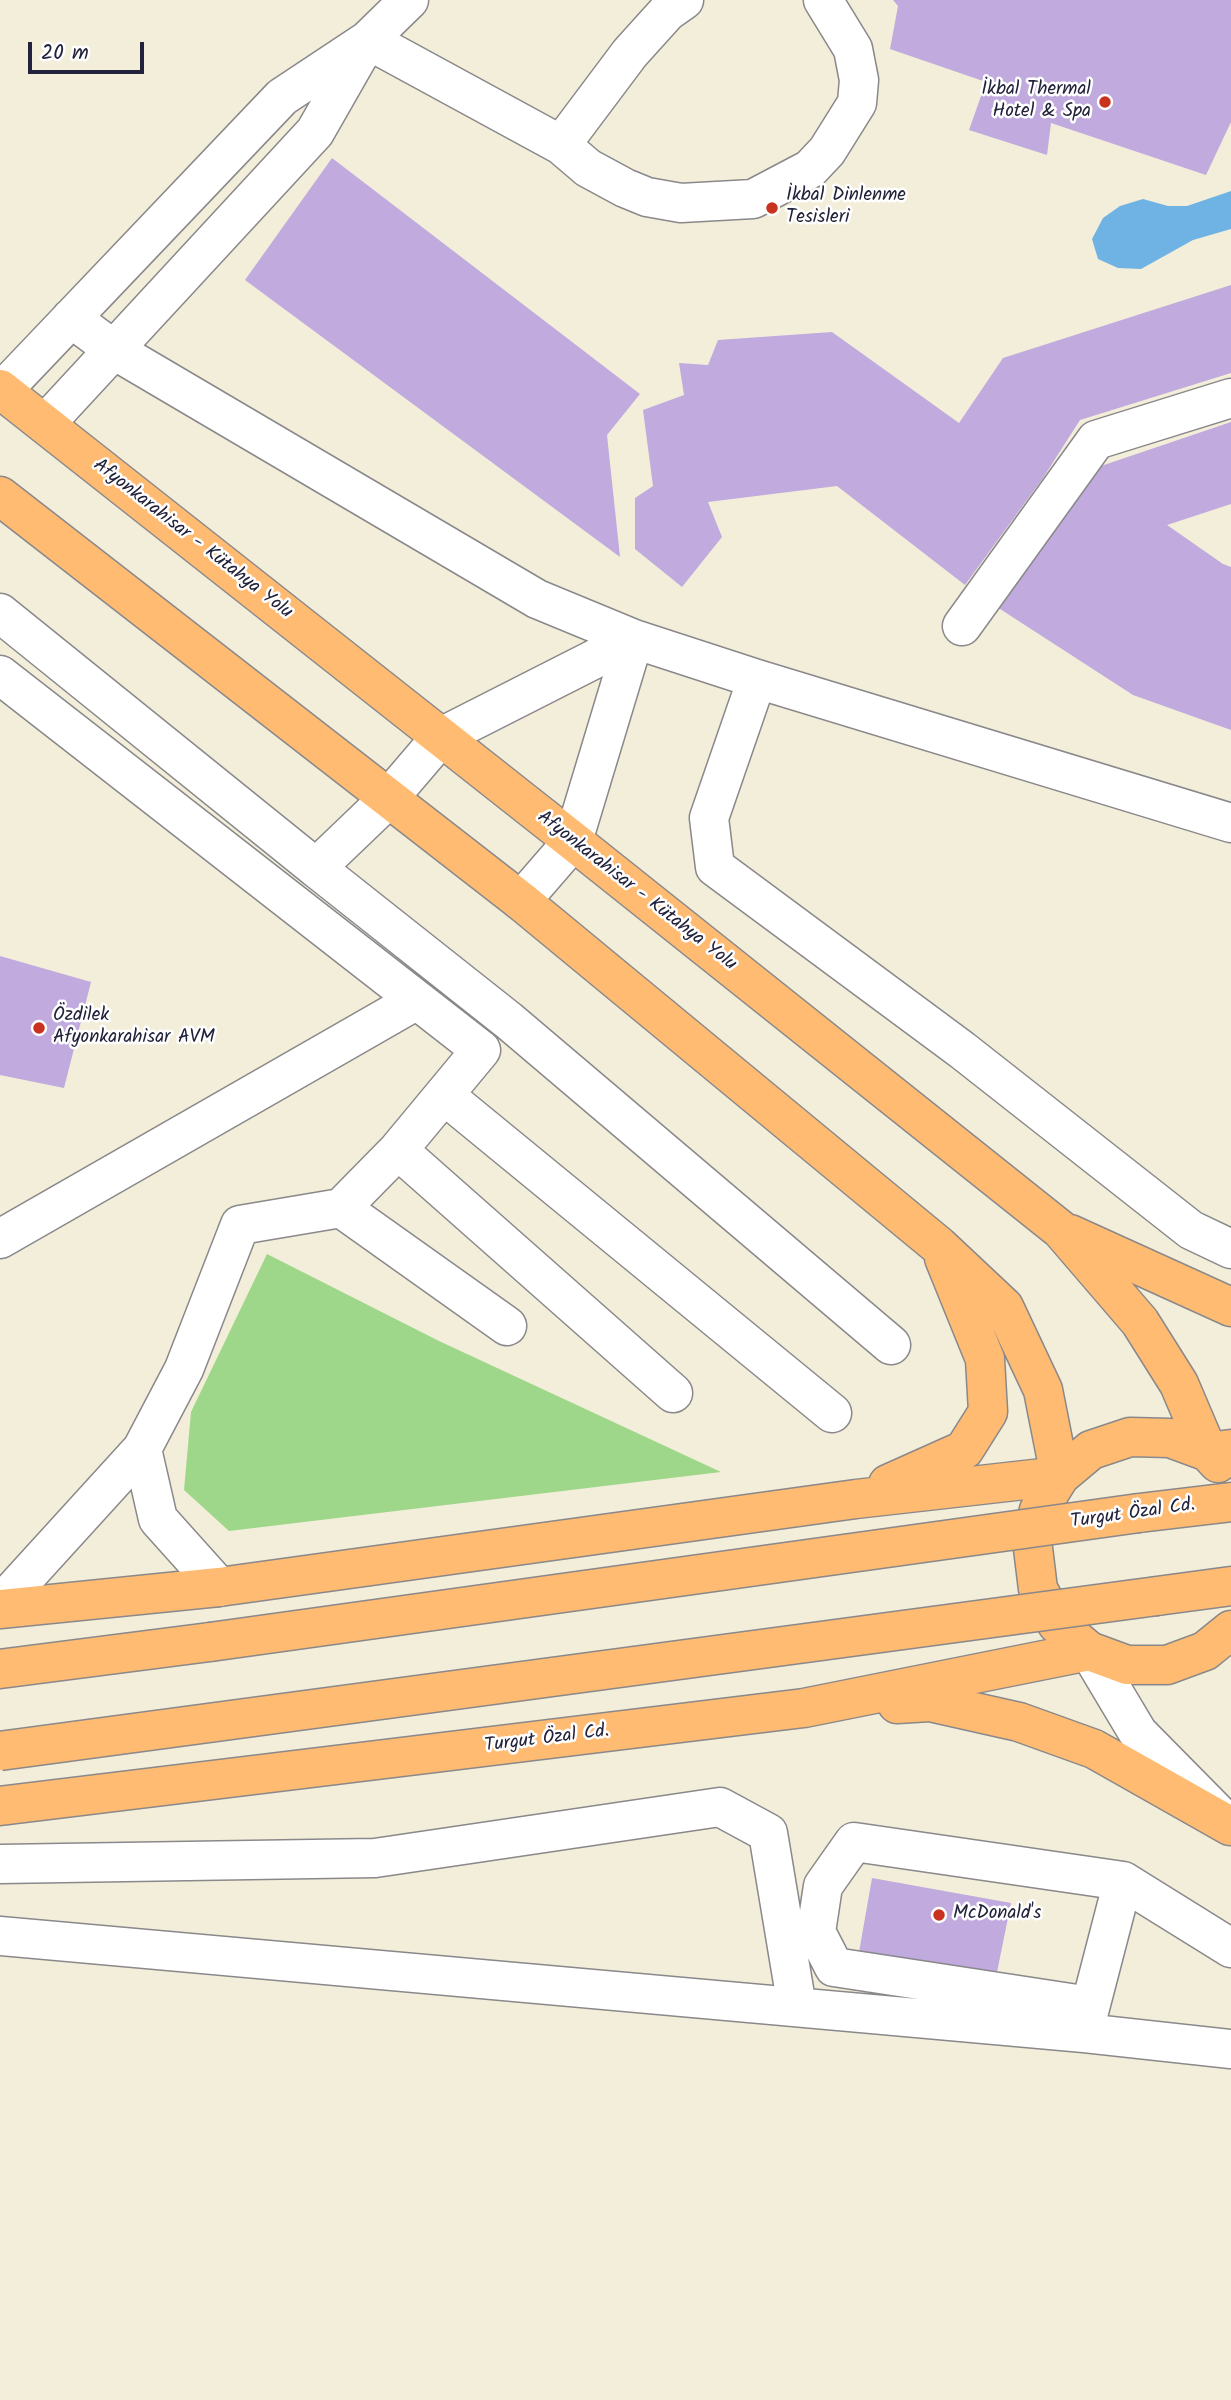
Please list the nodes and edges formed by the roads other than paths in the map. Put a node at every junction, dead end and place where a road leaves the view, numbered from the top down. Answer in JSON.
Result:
{"nodes":[{"id":1,"x":409,"y":0,"type":"edge"},
{"id":2,"x":684,"y":0,"type":"edge"},
{"id":3,"x":823,"y":0,"type":"edge"},
{"id":4,"x":368,"y":40,"type":"junction"},
{"id":5,"x":561,"y":145,"type":"junction"},
{"id":6,"x":71,"y":318,"type":"junction"},
{"id":7,"x":114,"y":350,"type":"junction"},
{"id":8,"x":1,"y":390,"type":"edge"},
{"id":9,"x":1231,"y":398,"type":"edge"},
{"id":10,"x":45,"y":424,"type":"junction"},
{"id":11,"x":0,"y":496,"type":"edge"},
{"id":12,"x":0,"y":613,"type":"edge"},
{"id":13,"x":962,"y":626,"type":"dead end"},
{"id":14,"x":634,"y":639,"type":"junction"},
{"id":15,"x":0,"y":675,"type":"edge"},
{"id":16,"x":757,"y":679,"type":"junction"},
{"id":17,"x":441,"y":737,"type":"junction"},
{"id":18,"x":388,"y":799,"type":"junction"},
{"id":19,"x":1231,"y":823,"type":"edge"},
{"id":20,"x":573,"y":841,"type":"junction"},
{"id":21,"x":316,"y":868,"type":"junction"},
{"id":22,"x":521,"y":901,"type":"junction"},
{"id":23,"x":416,"y":1000,"type":"junction"},
{"id":24,"x":508,"y":1020,"type":"junction"},
{"id":25,"x":481,"y":1051,"type":"junction"},
{"id":26,"x":444,"y":1095,"type":"junction"},
{"id":27,"x":398,"y":1150,"type":"junction"},
{"id":28,"x":341,"y":1208,"type":"junction"},
{"id":29,"x":1061,"y":1230,"type":"junction"},
{"id":30,"x":0,"y":1239,"type":"edge"},
{"id":31,"x":939,"y":1246,"type":"junction"},
{"id":32,"x":1231,"y":1250,"type":"edge"},
{"id":33,"x":1231,"y":1307,"type":"edge"},
{"id":34,"x":507,"y":1326,"type":"dead end"},
{"id":35,"x":891,"y":1345,"type":"dead end"},
{"id":36,"x":673,"y":1393,"type":"dead end"},
{"id":37,"x":832,"y":1413,"type":"dead end"},
{"id":38,"x":142,"y":1449,"type":"junction"},
{"id":39,"x":1223,"y":1459,"type":"edge"},
{"id":40,"x":1060,"y":1476,"type":"junction"},
{"id":41,"x":856,"y":1499,"type":"junction"},
{"id":42,"x":1231,"y":1502,"type":"edge"},
{"id":43,"x":1231,"y":1586,"type":"edge"},
{"id":44,"x":219,"y":1587,"type":"junction"},
{"id":45,"x":0,"y":1607,"type":"edge"},
{"id":46,"x":1230,"y":1633,"type":"edge"},
{"id":47,"x":1090,"y":1651,"type":"junction"},
{"id":48,"x":0,"y":1669,"type":"edge"},
{"id":49,"x":804,"y":1709,"type":"junction"},
{"id":50,"x":0,"y":1751,"type":"edge"},
{"id":51,"x":0,"y":1806,"type":"edge"},
{"id":52,"x":1231,"y":1827,"type":"edge"},
{"id":53,"x":0,"y":1864,"type":"edge"},
{"id":54,"x":1123,"y":1881,"type":"junction"},
{"id":55,"x":0,"y":1936,"type":"edge"},
{"id":56,"x":1231,"y":1948,"type":"edge"},
{"id":57,"x":797,"y":2007,"type":"junction"},
{"id":58,"x":1087,"y":2020,"type":"junction"},
{"id":59,"x":1231,"y":2049,"type":"edge"}],
"edges":[{"from":1,"to":4,"type":"street"},
{"from":2,"to":5,"type":"street"},
{"from":3,"to":5,"type":"street"},
{"from":4,"to":5,"type":"street"},
{"from":4,"to":6,"type":"street"},
{"from":4,"to":7,"type":"street"},
{"from":6,"to":7,"type":"street"},
{"from":6,"to":8,"type":"street"},
{"from":7,"to":10,"type":"street"},
{"from":7,"to":14,"type":"street"},
{"from":8,"to":10,"type":"highway","name":"Afyonkarahisar - Kütahya Yolu"},
{"from":9,"to":13,"type":"street"},
{"from":10,"to":17,"type":"highway","name":"Afyonkarahisar - Kütahya Yolu"},
{"from":11,"to":18,"type":"highway"},
{"from":12,"to":21,"type":"street"},
{"from":14,"to":16,"type":"street"},
{"from":14,"to":17,"type":"street"},
{"from":14,"to":20,"type":"street"},
{"from":15,"to":23,"type":"street"},
{"from":16,"to":19,"type":"street"},
{"from":16,"to":32,"type":"street"},
{"from":17,"to":18,"type":"street"},
{"from":17,"to":20,"type":"highway","name":"Afyonkarahisar - Kütahya Yolu"},
{"from":18,"to":21,"type":"street"},
{"from":18,"to":22,"type":"highway"},
{"from":20,"to":22,"type":"street"},
{"from":20,"to":29,"type":"highway","name":"Afyonkarahisar - Kütahya Yolu"},
{"from":21,"to":24,"type":"street"},
{"from":22,"to":31,"type":"highway"},
{"from":23,"to":25,"type":"street"},
{"from":23,"to":30,"type":"street"},
{"from":24,"to":25,"type":"street"},
{"from":24,"to":35,"type":"street"},
{"from":25,"to":26,"type":"street"},
{"from":26,"to":27,"type":"street"},
{"from":26,"to":37,"type":"street"},
{"from":27,"to":28,"type":"street"},
{"from":27,"to":36,"type":"street"},
{"from":28,"to":34,"type":"street"},
{"from":28,"to":38,"type":"street"},
{"from":29,"to":33,"type":"highway"},
{"from":29,"to":39,"type":"highway","name":"Afyonkarahisar - Kütahya Yolu"},
{"from":31,"to":40,"type":"highway"},
{"from":31,"to":41,"type":"highway"},
{"from":38,"to":44,"type":"street"},
{"from":38,"to":45,"type":"street"},
{"from":39,"to":40,"type":"highway","name":"Turgut Özal Cd."},
{"from":40,"to":41,"type":"highway"},
{"from":40,"to":47,"type":"highway","name":"Turgut Özal Cd."},
{"from":41,"to":44,"type":"highway"},
{"from":42,"to":48,"type":"highway","name":"Turgut Özal Cd.","bridge":true},
{"from":43,"to":50,"type":"highway","bridge":true},
{"from":44,"to":45,"type":"highway"},
{"from":46,"to":47,"type":"highway","name":"Turgut Özal Cd."},
{"from":47,"to":49,"type":"highway","name":"Turgut Özal Cd."},
{"from":47,"to":52,"type":"street"},
{"from":49,"to":51,"type":"highway","name":"Turgut Özal Cd."},
{"from":49,"to":52,"type":"highway"},
{"from":53,"to":57,"type":"street"},
{"from":54,"to":56,"type":"street"},
{"from":54,"to":58,"type":"street"},
{"from":54,"to":58,"type":"street"},
{"from":55,"to":57,"type":"street"},
{"from":57,"to":58,"type":"street"},
{"from":58,"to":59,"type":"street"}]}
